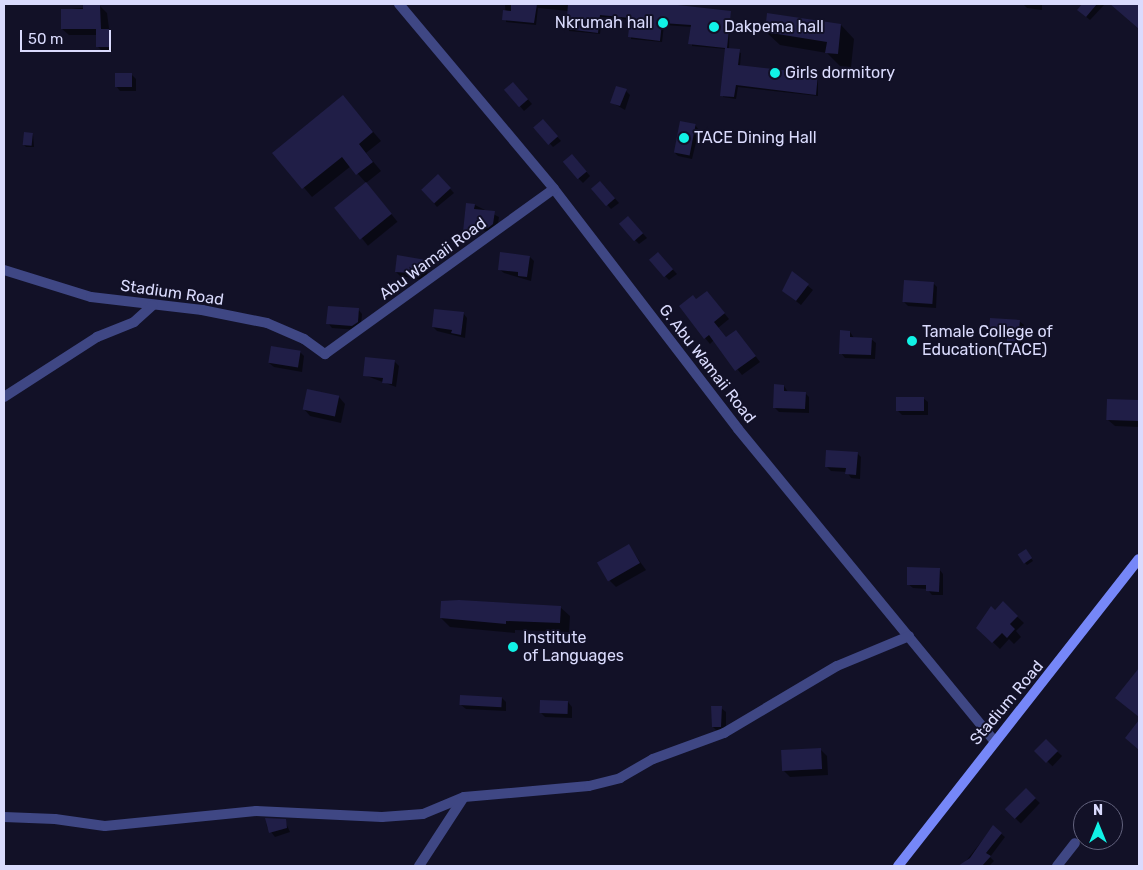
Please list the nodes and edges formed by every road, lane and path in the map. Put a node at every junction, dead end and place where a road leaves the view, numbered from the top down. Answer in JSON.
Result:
{"nodes":[{"id":1,"x":399,"y":4,"type":"edge"},
{"id":2,"x":554,"y":189,"type":"junction"},
{"id":3,"x":4,"y":270,"type":"edge"},
{"id":4,"x":154,"y":304,"type":"junction"},
{"id":5,"x":330,"y":353,"type":"joint"},
{"id":6,"x":4,"y":397,"type":"edge"},
{"id":7,"x":1139,"y":559,"type":"edge"},
{"id":8,"x":908,"y":636,"type":"junction"},
{"id":9,"x":994,"y":741,"type":"junction"},
{"id":10,"x":464,"y":797,"type":"junction"},
{"id":11,"x":4,"y":817,"type":"edge"},
{"id":12,"x":1073,"y":846,"type":"edge"},
{"id":13,"x":419,"y":866,"type":"edge"},
{"id":14,"x":898,"y":866,"type":"edge"},
{"id":15,"x":1058,"y":866,"type":"edge"}],
"edges":[{"from":1,"to":2,"type":"street","name":"G. Abu Wamaii Road"},
{"from":2,"to":5,"type":"street","name":"Abu Wamaii Road"},
{"from":2,"to":8,"type":"street","name":"G. Abu Wamaii Road"},
{"from":3,"to":4,"type":"street","name":"Stadium Road"},
{"from":4,"to":5,"type":"street","name":"Stadium Road"},
{"from":4,"to":6,"type":"street","name":"Stadium Road"},
{"from":7,"to":9,"type":"main road","name":"Stadium Road"},
{"from":8,"to":9,"type":"street","name":"G. Abu Wamaii Road"},
{"from":8,"to":10,"type":"street"},
{"from":9,"to":14,"type":"main road","name":"Stadium Road"},
{"from":10,"to":11,"type":"street"},
{"from":10,"to":13,"type":"street"},
{"from":12,"to":15,"type":"street"}]}
